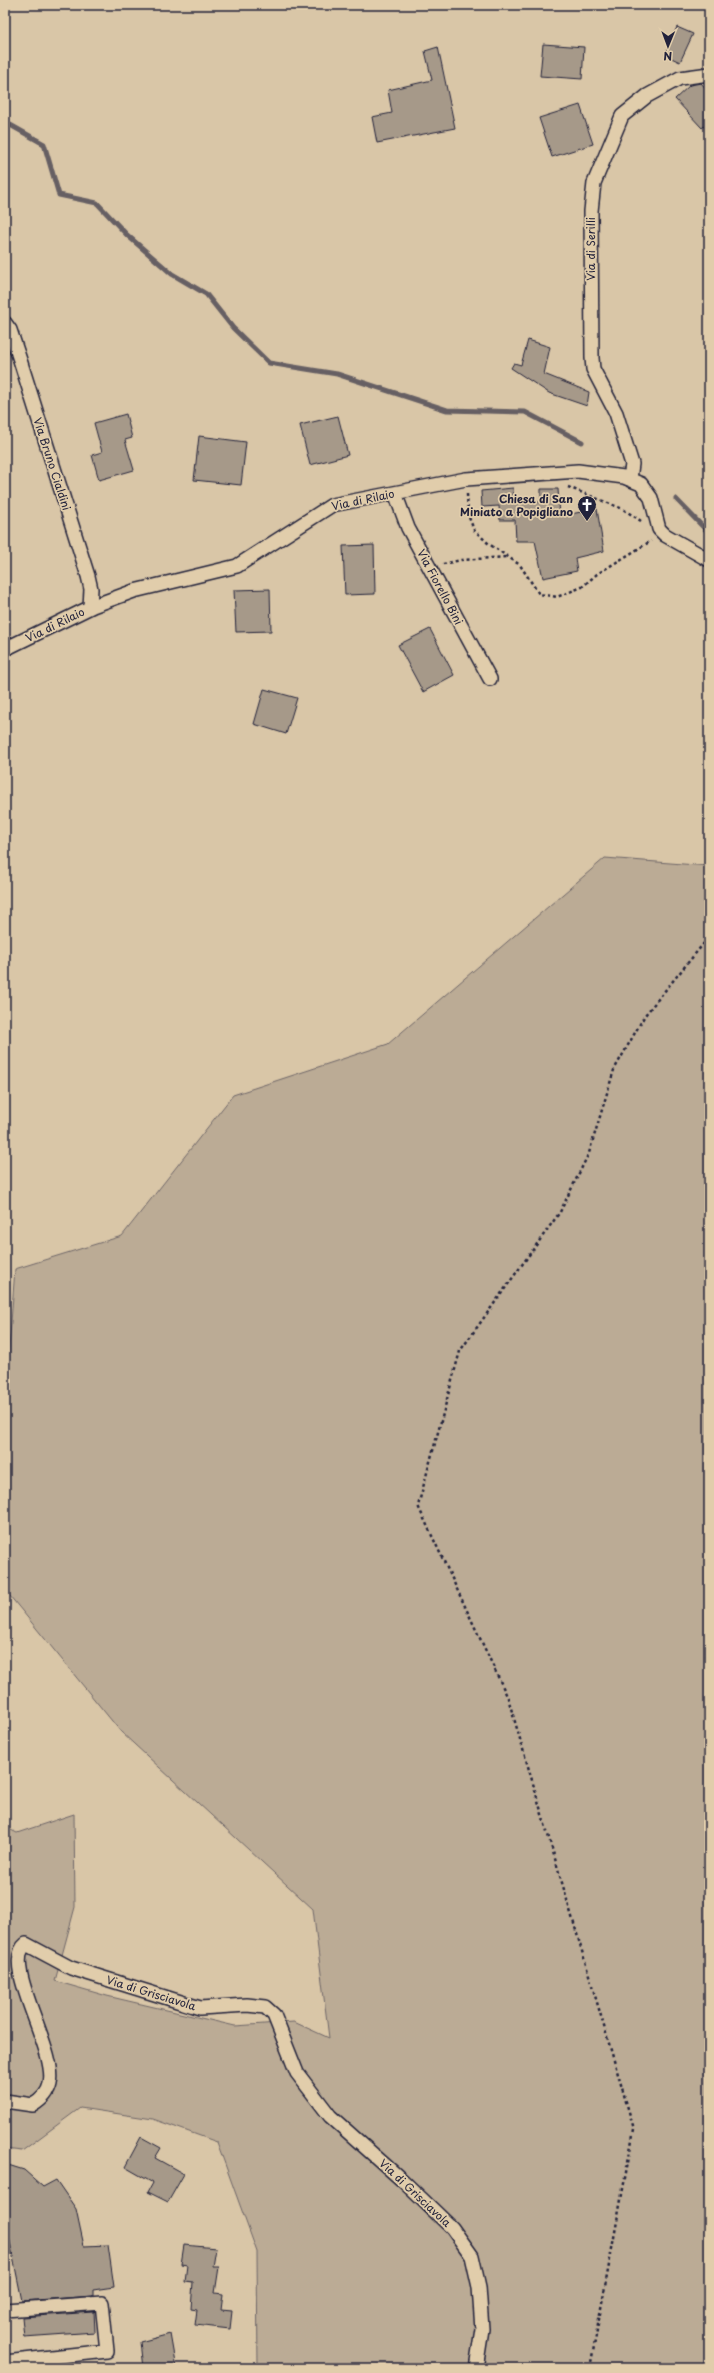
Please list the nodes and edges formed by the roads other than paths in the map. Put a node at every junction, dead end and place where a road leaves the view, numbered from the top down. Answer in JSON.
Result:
{"nodes":[{"id":1,"x":709,"y":74,"type":"edge"},
{"id":2,"x":5,"y":323,"type":"edge"},
{"id":3,"x":630,"y":479,"type":"junction"},
{"id":4,"x":395,"y":493,"type":"junction"},
{"id":5,"x":709,"y":560,"type":"edge"},
{"id":6,"x":90,"y":607,"type":"junction"},
{"id":7,"x":5,"y":649,"type":"edge"},
{"id":8,"x":490,"y":679,"type":"dead end"},
{"id":9,"x":5,"y":2101,"type":"edge"},
{"id":10,"x":5,"y":2310,"type":"edge"},
{"id":11,"x":5,"y":2362,"type":"edge"},
{"id":12,"x":476,"y":2368,"type":"edge"}],
"edges":[{"from":1,"to":3,"type":"street","name":"Via di Serilli"},
{"from":2,"to":6,"type":"street","name":"Via Bruno Cialdini"},
{"from":3,"to":4,"type":"street","name":"Via di Rilaio"},
{"from":3,"to":5,"type":"street","name":"Via di Rilaio"},
{"from":4,"to":6,"type":"street","name":"Via di Rilaio"},
{"from":4,"to":8,"type":"street","name":"Via Fiorello Bini"},
{"from":6,"to":7,"type":"street","name":"Via di Rilaio"},
{"from":9,"to":12,"type":"street","name":"Via di Grisciavola"},
{"from":10,"to":11,"type":"street"}]}
